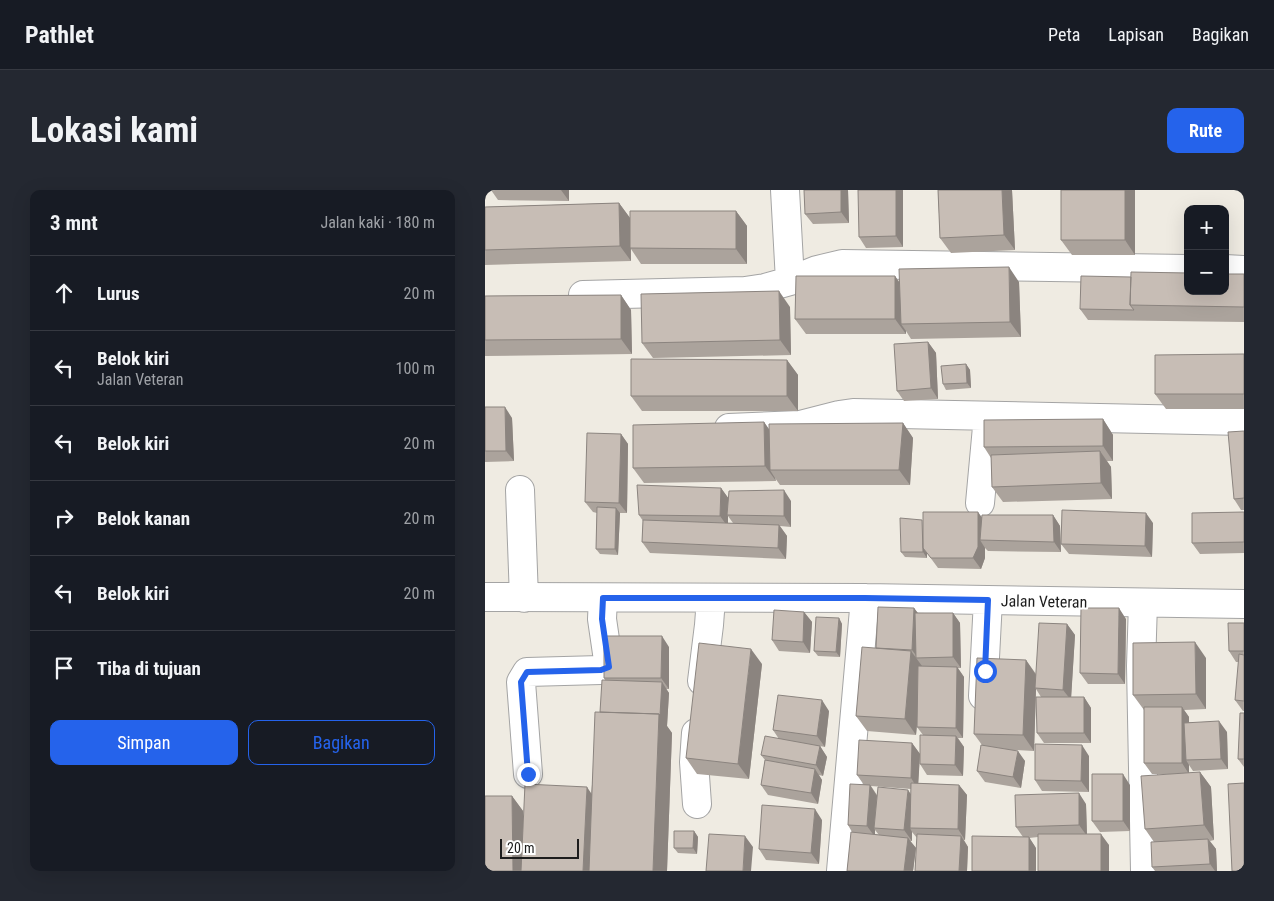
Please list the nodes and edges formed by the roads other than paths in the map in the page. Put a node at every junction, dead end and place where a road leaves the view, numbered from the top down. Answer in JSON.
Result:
{"nodes":[{"id":1,"x":785,"y":190,"type":"edge"},
{"id":2,"x":1184,"y":269,"type":"edge"},
{"id":3,"x":1229,"y":270,"type":"edge"},
{"id":4,"x":1244,"y":270,"type":"edge"},
{"id":5,"x":790,"y":281,"type":"junction"},
{"id":6,"x":561,"y":296,"type":"edge"},
{"id":7,"x":988,"y":416,"type":"junction"},
{"id":8,"x":1244,"y":421,"type":"edge"},
{"id":9,"x":709,"y":428,"type":"edge"},
{"id":10,"x":520,"y":490,"type":"dead end"},
{"id":11,"x":980,"y":503,"type":"dead end"},
{"id":12,"x":485,"y":597,"type":"edge"},
{"id":13,"x":524,"y":598,"type":"junction"},
{"id":14,"x":603,"y":598,"type":"junction"},
{"id":15,"x":711,"y":598,"type":"junction"},
{"id":16,"x":865,"y":598,"type":"junction"},
{"id":17,"x":988,"y":600,"type":"junction"},
{"id":18,"x":1143,"y":603,"type":"junction"},
{"id":19,"x":1244,"y":604,"type":"edge"},
{"id":20,"x":983,"y":718,"type":"edge"},
{"id":21,"x":528,"y":774,"type":"dead end"},
{"id":22,"x":697,"y":804,"type":"dead end"},
{"id":23,"x":841,"y":871,"type":"edge"},
{"id":24,"x":1145,"y":871,"type":"edge"}],
"edges":[{"from":1,"to":5,"type":"street"},
{"from":2,"to":5,"type":"street"},
{"from":3,"to":4,"type":"street"},
{"from":5,"to":6,"type":"street"},
{"from":7,"to":8,"type":"street"},
{"from":7,"to":9,"type":"street"},
{"from":7,"to":11,"type":"street"},
{"from":10,"to":13,"type":"street"},
{"from":12,"to":13,"type":"street","name":"Jalan Veteran"},
{"from":13,"to":14,"type":"street","name":"Jalan Veteran"},
{"from":14,"to":15,"type":"street","name":"Jalan Veteran"},
{"from":14,"to":21,"type":"street"},
{"from":15,"to":16,"type":"street","name":"Jalan Veteran"},
{"from":15,"to":22,"type":"street"},
{"from":16,"to":17,"type":"street","name":"Jalan Veteran"},
{"from":16,"to":23,"type":"street"},
{"from":17,"to":18,"type":"street","name":"Jalan Veteran"},
{"from":17,"to":20,"type":"street"},
{"from":18,"to":19,"type":"street","name":"Jalan Veteran"},
{"from":18,"to":24,"type":"street"}]}
